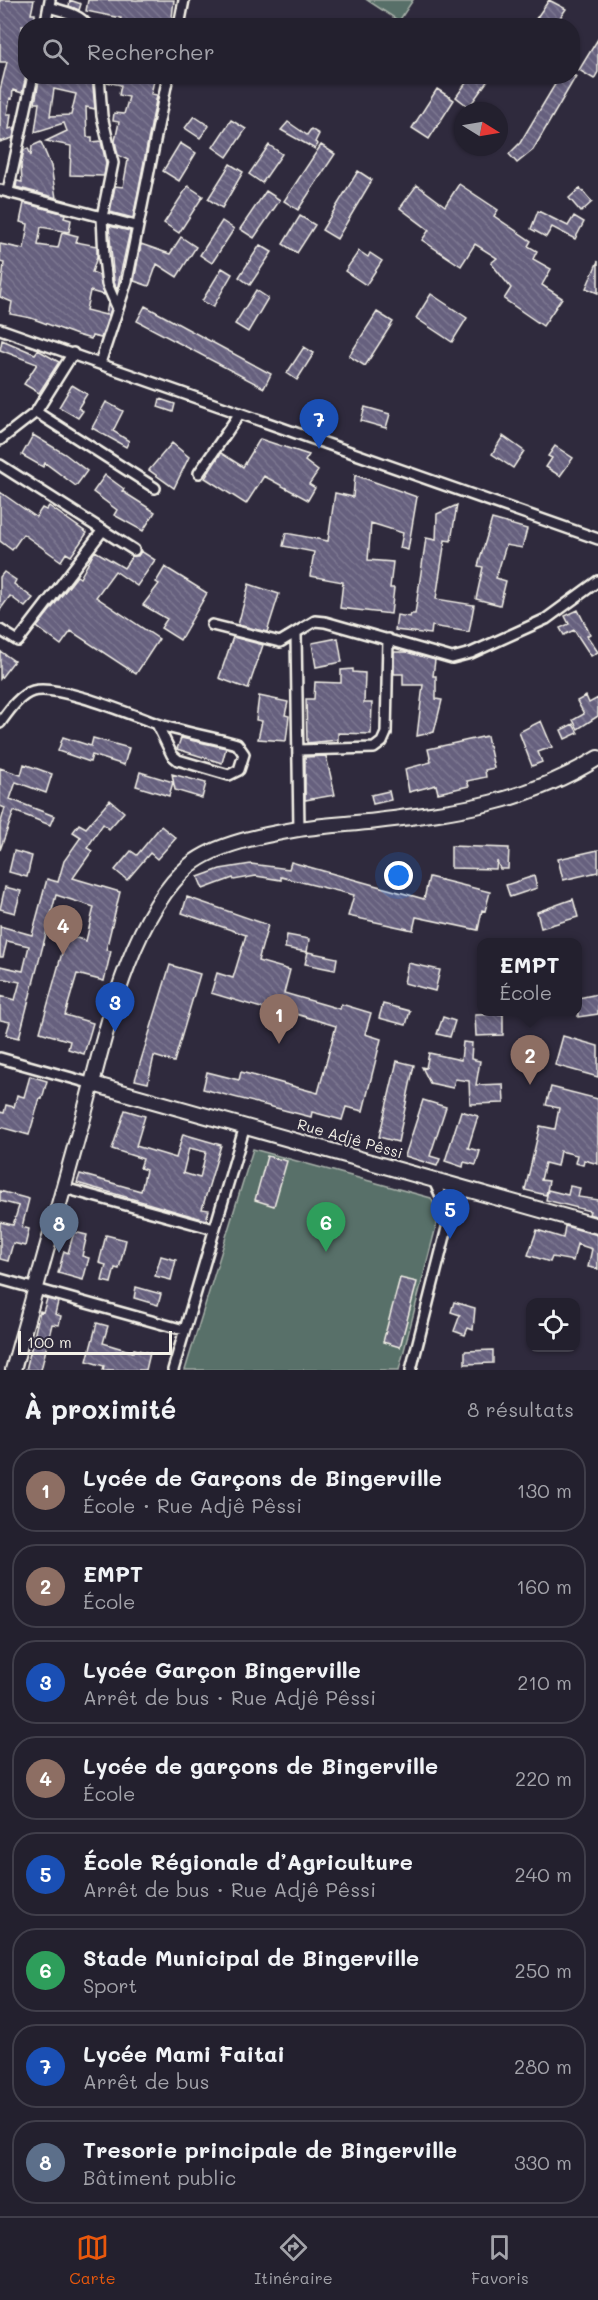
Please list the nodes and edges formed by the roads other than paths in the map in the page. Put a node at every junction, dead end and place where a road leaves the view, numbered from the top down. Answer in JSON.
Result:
{"nodes":[{"id":1,"x":184,"y":0,"type":"edge"},
{"id":2,"x":49,"y":4,"type":"edge"},
{"id":3,"x":79,"y":18,"type":"edge"},
{"id":4,"x":181,"y":18,"type":"edge"},
{"id":5,"x":31,"y":84,"type":"edge"},
{"id":6,"x":100,"y":84,"type":"edge"},
{"id":7,"x":166,"y":84,"type":"edge"},
{"id":8,"x":4,"y":190,"type":"edge"},
{"id":9,"x":102,"y":217,"type":"junction"},
{"id":10,"x":136,"y":226,"type":"junction"},
{"id":11,"x":118,"y":309,"type":"junction"},
{"id":12,"x":0,"y":329,"type":"edge"},
{"id":13,"x":73,"y":353,"type":"junction"},
{"id":14,"x":100,"y":363,"type":"junction"},
{"id":15,"x":36,"y":412,"type":"junction"},
{"id":16,"x":240,"y":413,"type":"junction"},
{"id":17,"x":0,"y":440,"type":"edge"},
{"id":18,"x":0,"y":465,"type":"edge"},
{"id":19,"x":199,"y":473,"type":"dead end"},
{"id":20,"x":155,"y":488,"type":"dead end"},
{"id":21,"x":103,"y":530,"type":"junction"},
{"id":22,"x":598,"y":539,"type":"edge"},
{"id":23,"x":134,"y":550,"type":"dead end"},
{"id":24,"x":598,"y":581,"type":"edge"},
{"id":25,"x":212,"y":625,"type":"dead end"},
{"id":26,"x":0,"y":630,"type":"edge"},
{"id":27,"x":296,"y":634,"type":"junction"},
{"id":28,"x":388,"y":639,"type":"junction"},
{"id":29,"x":0,"y":723,"type":"edge"},
{"id":30,"x":157,"y":724,"type":"junction"},
{"id":31,"x":298,"y":750,"type":"junction"},
{"id":32,"x":598,"y":758,"type":"edge"},
{"id":33,"x":299,"y":829,"type":"junction"},
{"id":34,"x":0,"y":1058,"type":"edge"},
{"id":35,"x":93,"y":1084,"type":"junction"},
{"id":36,"x":245,"y":1126,"type":"junction"},
{"id":37,"x":434,"y":1181,"type":"junction"},
{"id":38,"x":64,"y":1188,"type":"junction"},
{"id":39,"x":466,"y":1190,"type":"junction"},
{"id":40,"x":450,"y":1216,"type":"junction"},
{"id":41,"x":598,"y":1226,"type":"edge"},
{"id":42,"x":214,"y":1229,"type":"junction"},
{"id":43,"x":0,"y":1279,"type":"edge"},
{"id":44,"x":36,"y":1289,"type":"junction"},
{"id":45,"x":184,"y":1330,"type":"junction"},
{"id":46,"x":13,"y":1370,"type":"edge"},
{"id":47,"x":173,"y":1370,"type":"edge"},
{"id":48,"x":411,"y":1370,"type":"edge"}],
"edges":[{"from":1,"to":4,"type":"street"},
{"from":2,"to":3,"type":"street"},
{"from":5,"to":8,"type":"street"},
{"from":6,"to":9,"type":"street"},
{"from":7,"to":10,"type":"street"},
{"from":8,"to":9,"type":"street"},
{"from":9,"to":10,"type":"street"},
{"from":9,"to":11,"type":"street"},
{"from":10,"to":11,"type":"street"},
{"from":11,"to":14,"type":"street"},
{"from":12,"to":13,"type":"street"},
{"from":13,"to":14,"type":"street"},
{"from":13,"to":15,"type":"street"},
{"from":14,"to":16,"type":"street"},
{"from":15,"to":17,"type":"street"},
{"from":15,"to":20,"type":"street"},
{"from":16,"to":19,"type":"street"},
{"from":16,"to":22,"type":"street"},
{"from":18,"to":21,"type":"street"},
{"from":21,"to":23,"type":"street"},
{"from":21,"to":26,"type":"street"},
{"from":24,"to":28,"type":"street"},
{"from":25,"to":27,"type":"street"},
{"from":27,"to":28,"type":"street"},
{"from":27,"to":31,"type":"street"},
{"from":28,"to":31,"type":"street"},
{"from":29,"to":30,"type":"street"},
{"from":30,"to":30,"type":"street"},
{"from":31,"to":33,"type":"street"},
{"from":32,"to":33,"type":"main road"},
{"from":33,"to":35,"type":"main road"},
{"from":34,"to":35,"type":"street"},
{"from":35,"to":36,"type":"main road","name":"Rue Adjê Pêssi"},
{"from":35,"to":38,"type":"main road"},
{"from":36,"to":37,"type":"main road","name":"Rue Adjê Pêssi"},
{"from":36,"to":42,"type":"street"},
{"from":37,"to":39,"type":"main road","name":"Rue Adjê Pêssi"},
{"from":37,"to":40,"type":"street"},
{"from":38,"to":42,"type":"street"},
{"from":38,"to":44,"type":"main road"},
{"from":39,"to":40,"type":"street"},
{"from":39,"to":41,"type":"main road","name":"Rue Adjê Pêssi"},
{"from":40,"to":48,"type":"street"},
{"from":42,"to":45,"type":"street"},
{"from":43,"to":44,"type":"street"},
{"from":44,"to":45,"type":"street"},
{"from":44,"to":46,"type":"main road"},
{"from":45,"to":47,"type":"street"}]}
